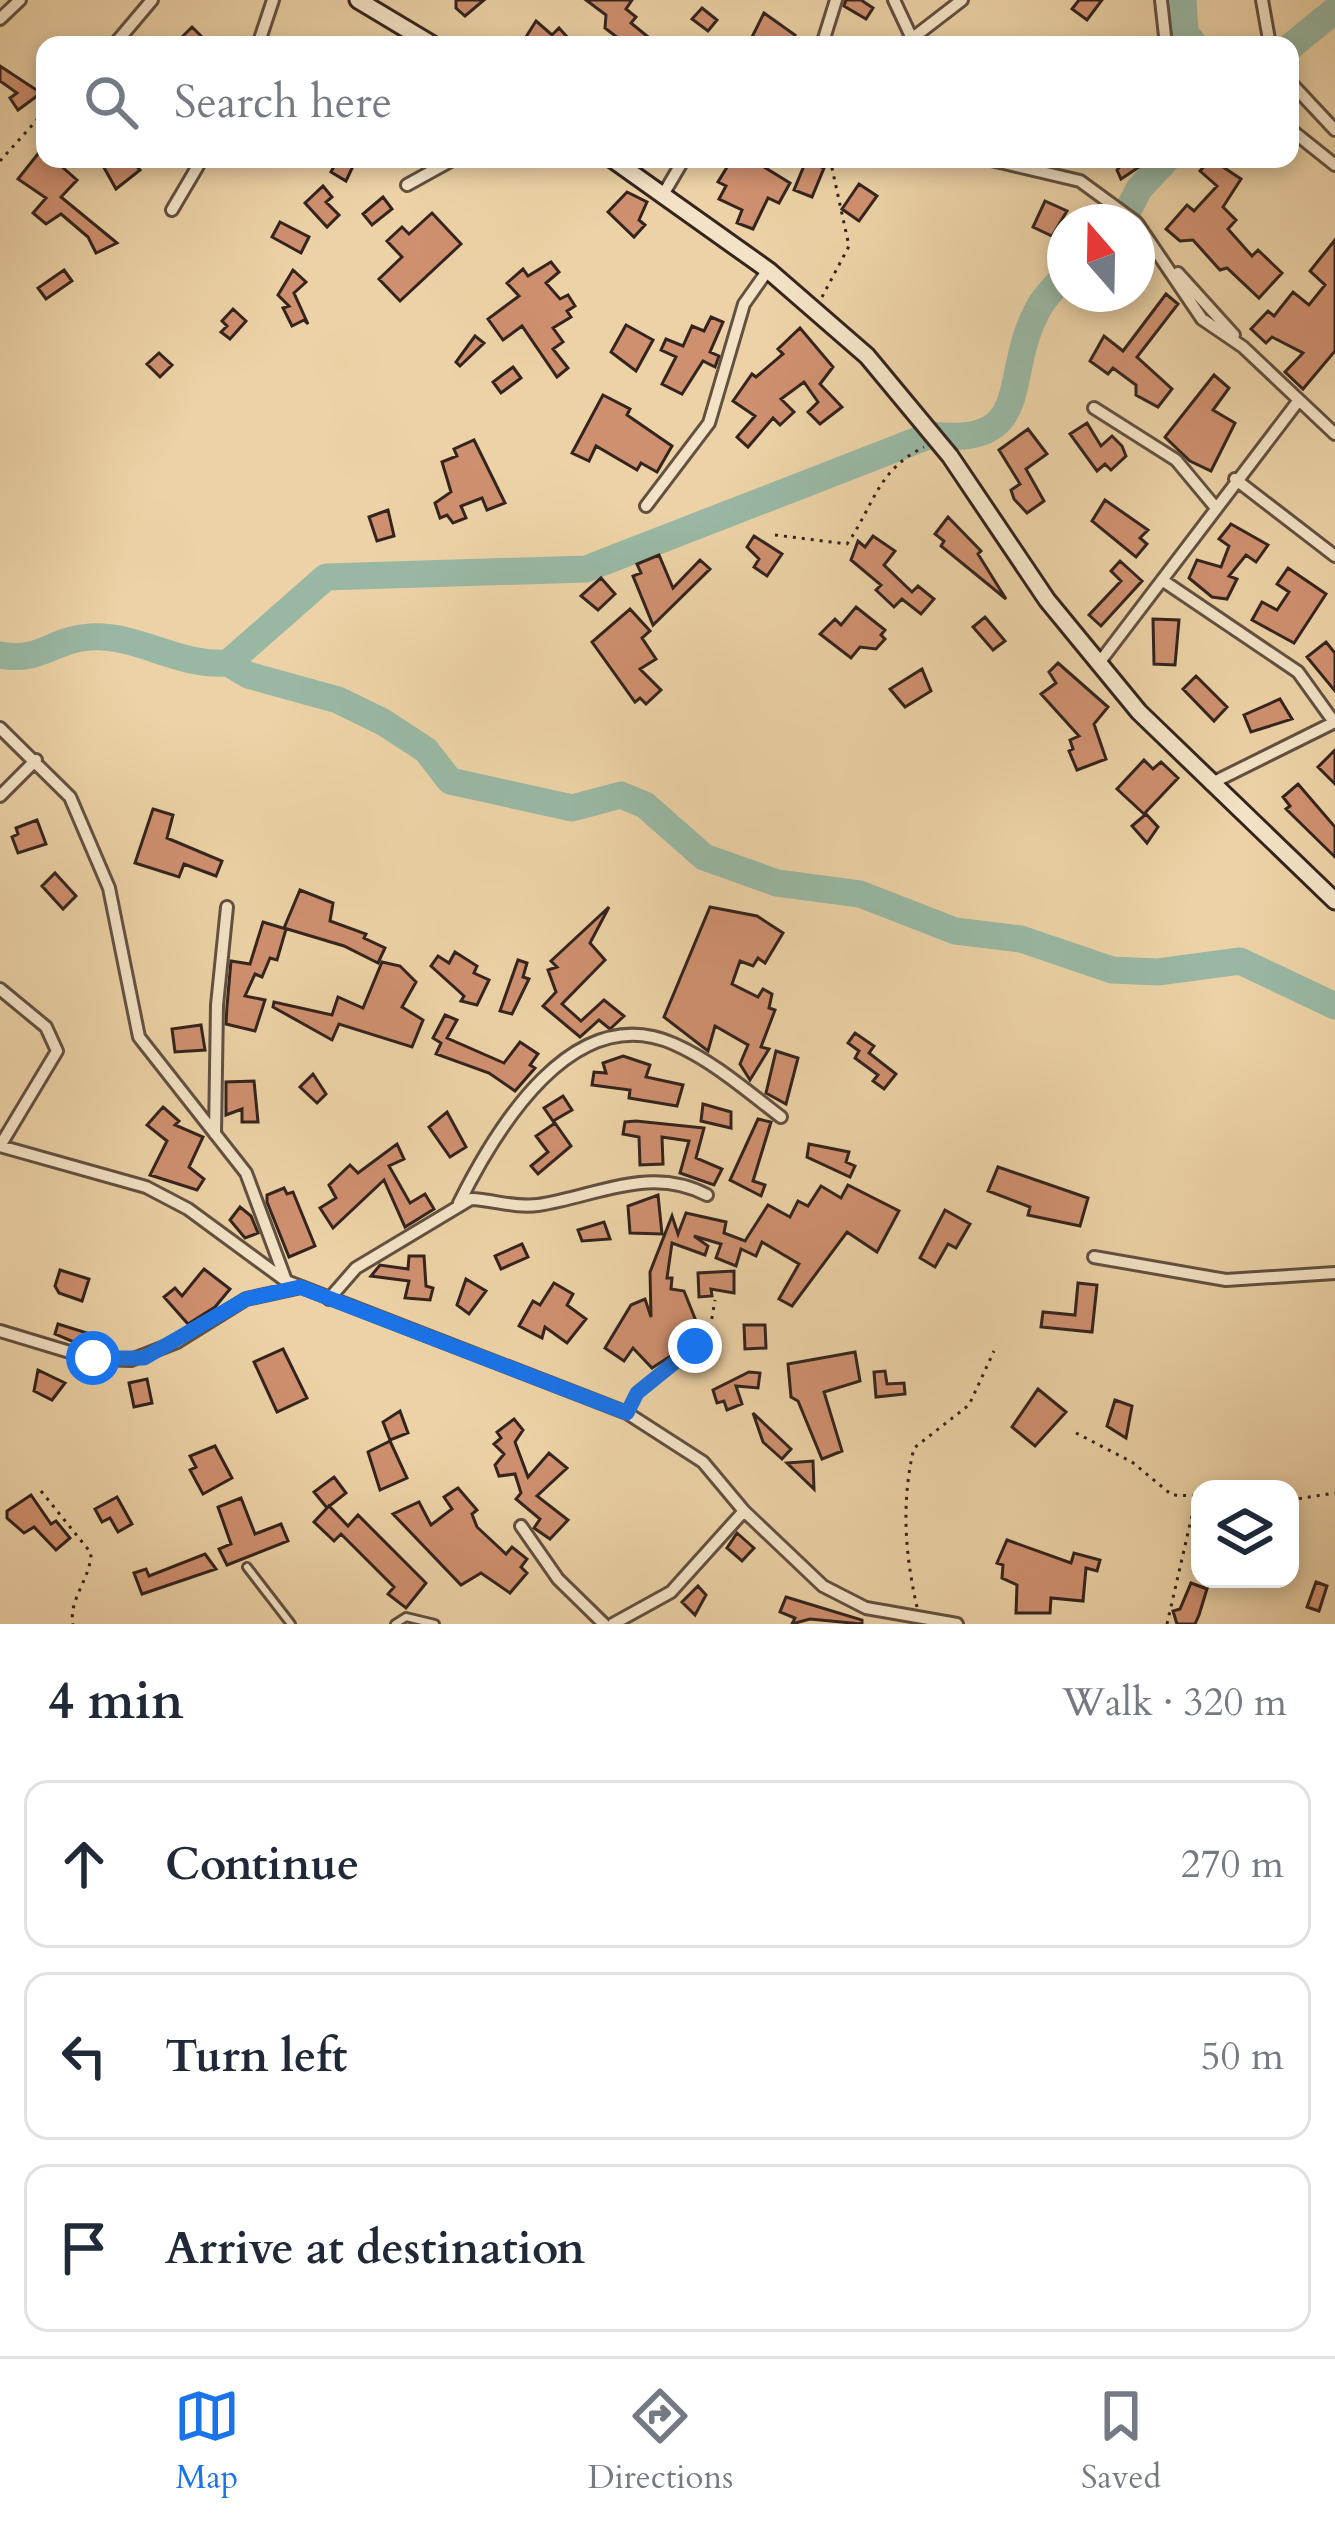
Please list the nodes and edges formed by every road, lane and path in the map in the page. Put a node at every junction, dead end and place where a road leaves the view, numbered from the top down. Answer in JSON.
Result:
{"nodes":[{"id":1,"x":20,"y":0,"type":"edge"},
{"id":2,"x":152,"y":0,"type":"edge"},
{"id":3,"x":273,"y":0,"type":"edge"},
{"id":4,"x":358,"y":0,"type":"edge"},
{"id":5,"x":836,"y":0,"type":"edge"},
{"id":6,"x":894,"y":0,"type":"edge"},
{"id":7,"x":962,"y":0,"type":"edge"},
{"id":8,"x":1161,"y":0,"type":"edge"},
{"id":9,"x":1262,"y":0,"type":"edge"},
{"id":10,"x":0,"y":19,"type":"edge"},
{"id":11,"x":122,"y":36,"type":"edge"},
{"id":12,"x":261,"y":36,"type":"edge"},
{"id":13,"x":418,"y":36,"type":"edge"},
{"id":14,"x":825,"y":36,"type":"edge"},
{"id":15,"x":912,"y":36,"type":"edge"},
{"id":16,"x":921,"y":36,"type":"edge"},
{"id":17,"x":1165,"y":36,"type":"edge"},
{"id":18,"x":1268,"y":36,"type":"edge"},
{"id":19,"x":1299,"y":92,"type":"edge"},
{"id":20,"x":36,"y":121,"type":"edge"},
{"id":21,"x":1335,"y":130,"type":"edge"},
{"id":22,"x":1299,"y":136,"type":"edge"},
{"id":23,"x":0,"y":160,"type":"edge"},
{"id":24,"x":1335,"y":165,"type":"edge"},
{"id":25,"x":197,"y":168,"type":"edge"},
{"id":26,"x":438,"y":168,"type":"edge"},
{"id":27,"x":626,"y":168,"type":"edge"},
{"id":28,"x":679,"y":168,"type":"edge"},
{"id":29,"x":832,"y":168,"type":"edge"},
{"id":30,"x":1023,"y":168,"type":"edge"},
{"id":31,"x":407,"y":185,"type":"dead end"},
{"id":32,"x":664,"y":193,"type":"junction"},
{"id":33,"x":1110,"y":204,"type":"edge"},
{"id":34,"x":172,"y":210,"type":"dead end"},
{"id":35,"x":1155,"y":242,"type":"edge"},
{"id":36,"x":768,"y":270,"type":"junction"},
{"id":37,"x":816,"y":309,"type":"junction"},
{"id":38,"x":1299,"y":400,"type":"junction"},
{"id":39,"x":1094,"y":408,"type":"dead end"},
{"id":40,"x":1335,"y":434,"type":"edge"},
{"id":41,"x":936,"y":440,"type":"junction"},
{"id":42,"x":1235,"y":479,"type":"junction"},
{"id":43,"x":646,"y":506,"type":"dead end"},
{"id":44,"x":1216,"y":508,"type":"junction"},
{"id":45,"x":775,"y":536,"type":"dead end"},
{"id":46,"x":1335,"y":556,"type":"edge"},
{"id":47,"x":1162,"y":580,"type":"junction"},
{"id":48,"x":1099,"y":663,"type":"junction"},
{"id":49,"x":1335,"y":722,"type":"edge"},
{"id":50,"x":0,"y":728,"type":"edge"},
{"id":51,"x":36,"y":760,"type":"junction"},
{"id":52,"x":1210,"y":784,"type":"junction"},
{"id":53,"x":0,"y":796,"type":"edge"},
{"id":54,"x":1335,"y":901,"type":"edge"},
{"id":55,"x":227,"y":907,"type":"dead end"},
{"id":56,"x":0,"y":989,"type":"edge"},
{"id":57,"x":782,"y":1117,"type":"dead end"},
{"id":58,"x":215,"y":1134,"type":"junction"},
{"id":59,"x":0,"y":1146,"type":"edge"},
{"id":60,"x":707,"y":1195,"type":"dead end"},
{"id":61,"x":459,"y":1203,"type":"junction"},
{"id":62,"x":1094,"y":1257,"type":"dead end"},
{"id":63,"x":1335,"y":1273,"type":"edge"},
{"id":64,"x":286,"y":1281,"type":"junction"},
{"id":65,"x":300,"y":1287,"type":"junction"},
{"id":66,"x":329,"y":1299,"type":"junction"},
{"id":67,"x":715,"y":1300,"type":"dead end"},
{"id":68,"x":0,"y":1331,"type":"edge"},
{"id":69,"x":994,"y":1352,"type":"dead end"},
{"id":70,"x":627,"y":1413,"type":"junction"},
{"id":71,"x":1076,"y":1433,"type":"dead end"},
{"id":72,"x":41,"y":1491,"type":"dead end"},
{"id":73,"x":1335,"y":1493,"type":"edge"},
{"id":74,"x":1191,"y":1496,"type":"edge"},
{"id":75,"x":1299,"y":1499,"type":"edge"},
{"id":76,"x":744,"y":1511,"type":"junction"},
{"id":77,"x":1191,"y":1525,"type":"edge"},
{"id":78,"x":520,"y":1526,"type":"dead end"},
{"id":79,"x":247,"y":1567,"type":"dead end"},
{"id":80,"x":866,"y":1607,"type":"junction"},
{"id":81,"x":920,"y":1620,"type":"junction"},
{"id":82,"x":73,"y":1624,"type":"edge"},
{"id":83,"x":291,"y":1624,"type":"edge"},
{"id":84,"x":394,"y":1624,"type":"edge"},
{"id":85,"x":435,"y":1624,"type":"edge"},
{"id":86,"x":604,"y":1624,"type":"edge"},
{"id":87,"x":613,"y":1624,"type":"edge"},
{"id":88,"x":861,"y":1624,"type":"edge"},
{"id":89,"x":957,"y":1624,"type":"edge"},
{"id":90,"x":1167,"y":1624,"type":"edge"}],
"edges":[{"from":1,"to":10,"type":"street"},
{"from":2,"to":11,"type":"street"},
{"from":3,"to":12,"type":"street"},
{"from":4,"to":13,"type":"street"},
{"from":5,"to":14,"type":"street"},
{"from":6,"to":15,"type":"street"},
{"from":7,"to":16,"type":"street"},
{"from":8,"to":17,"type":"street"},
{"from":9,"to":18,"type":"street"},
{"from":19,"to":21,"type":"street"},
{"from":20,"to":23,"type":"path"},
{"from":22,"to":24,"type":"street"},
{"from":25,"to":34,"type":"street"},
{"from":26,"to":31,"type":"street"},
{"from":27,"to":32,"type":"street"},
{"from":28,"to":32,"type":"street"},
{"from":29,"to":37,"type":"path"},
{"from":30,"to":33,"type":"street"},
{"from":32,"to":36,"type":"street"},
{"from":35,"to":38,"type":"street"},
{"from":36,"to":37,"type":"street"},
{"from":36,"to":43,"type":"street"},
{"from":37,"to":41,"type":"street"},
{"from":38,"to":40,"type":"street"},
{"from":38,"to":42,"type":"street"},
{"from":39,"to":44,"type":"street"},
{"from":41,"to":45,"type":"path"},
{"from":41,"to":48,"type":"street"},
{"from":42,"to":44,"type":"street"},
{"from":42,"to":46,"type":"street"},
{"from":44,"to":47,"type":"street"},
{"from":47,"to":48,"type":"street"},
{"from":47,"to":49,"type":"street"},
{"from":48,"to":52,"type":"street"},
{"from":49,"to":52,"type":"street"},
{"from":50,"to":51,"type":"street"},
{"from":51,"to":53,"type":"street"},
{"from":51,"to":58,"type":"street"},
{"from":52,"to":54,"type":"street"},
{"from":55,"to":58,"type":"street"},
{"from":56,"to":59,"type":"street"},
{"from":57,"to":61,"type":"street"},
{"from":58,"to":64,"type":"street"},
{"from":59,"to":64,"type":"street"},
{"from":60,"to":61,"type":"street"},
{"from":61,"to":66,"type":"street"},
{"from":62,"to":63,"type":"street"},
{"from":64,"to":65,"type":"street"},
{"from":65,"to":66,"type":"street"},
{"from":65,"to":68,"type":"street"},
{"from":66,"to":70,"type":"street"},
{"from":67,"to":70,"type":"path"},
{"from":69,"to":81,"type":"path"},
{"from":70,"to":76,"type":"street"},
{"from":71,"to":74,"type":"path"},
{"from":72,"to":82,"type":"path"},
{"from":73,"to":75,"type":"path"},
{"from":76,"to":80,"type":"street"},
{"from":76,"to":87,"type":"street"},
{"from":77,"to":90,"type":"path"},
{"from":78,"to":86,"type":"street"},
{"from":79,"to":83,"type":"lane"},
{"from":80,"to":81,"type":"street"},
{"from":80,"to":88,"type":"street"},
{"from":81,"to":89,"type":"street"},
{"from":84,"to":85,"type":"lane"}]}
